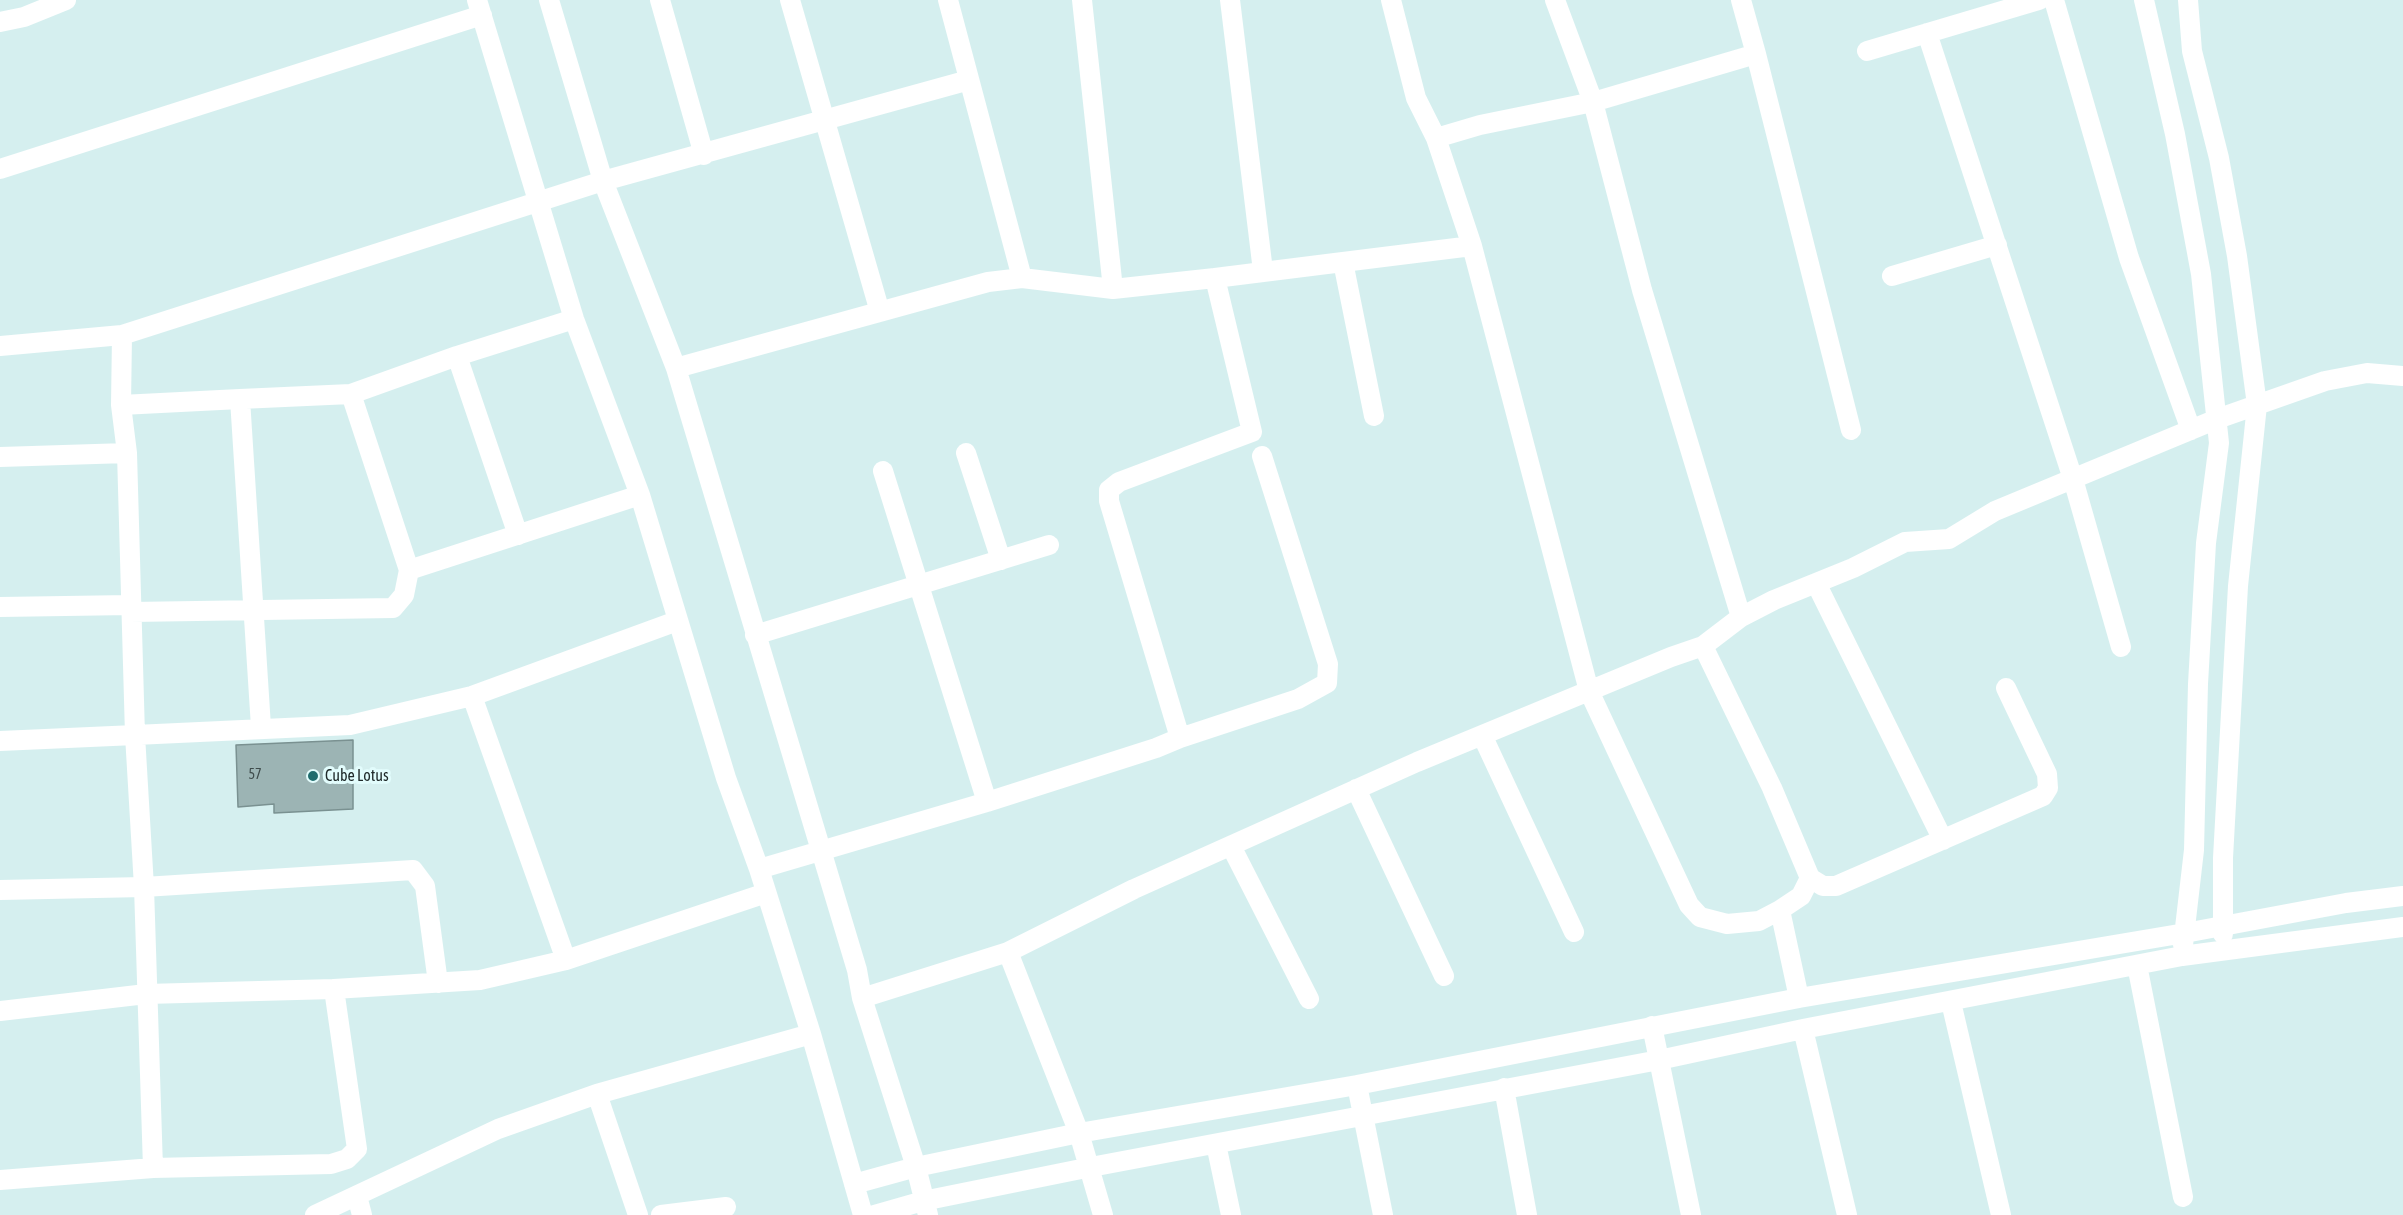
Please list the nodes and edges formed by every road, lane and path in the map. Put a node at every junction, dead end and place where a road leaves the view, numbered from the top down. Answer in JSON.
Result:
{"nodes":[{"id":1,"x":549,"y":0,"type":"edge"},
{"id":2,"x":660,"y":0,"type":"edge"},
{"id":3,"x":790,"y":0,"type":"edge"},
{"id":4,"x":948,"y":0,"type":"edge"},
{"id":5,"x":1082,"y":0,"type":"edge"},
{"id":6,"x":1230,"y":0,"type":"edge"},
{"id":7,"x":1391,"y":0,"type":"edge"},
{"id":8,"x":1555,"y":0,"type":"edge"},
{"id":9,"x":1741,"y":0,"type":"edge"},
{"id":10,"x":2039,"y":0,"type":"edge"},
{"id":11,"x":2054,"y":0,"type":"edge"},
{"id":12,"x":2144,"y":0,"type":"edge"},
{"id":13,"x":2188,"y":0,"type":"edge"},
{"id":14,"x":55,"y":2,"type":"edge"},
{"id":15,"x":480,"y":8,"type":"edge"},
{"id":16,"x":0,"y":22,"type":"edge"},
{"id":17,"x":1927,"y":33,"type":"junction"},
{"id":18,"x":1867,"y":51,"type":"dead end"},
{"id":19,"x":1756,"y":54,"type":"junction"},
{"id":20,"x":969,"y":80,"type":"junction"},
{"id":21,"x":1593,"y":102,"type":"junction"},
{"id":22,"x":824,"y":121,"type":"junction"},
{"id":23,"x":1436,"y":138,"type":"junction"},
{"id":24,"x":704,"y":155,"type":"junction"},
{"id":25,"x":0,"y":169,"type":"edge"},
{"id":26,"x":603,"y":181,"type":"junction"},
{"id":27,"x":538,"y":202,"type":"junction"},
{"id":28,"x":1997,"y":245,"type":"junction"},
{"id":29,"x":1472,"y":246,"type":"junction"},
{"id":30,"x":1344,"y":262,"type":"junction"},
{"id":31,"x":1263,"y":271,"type":"junction"},
{"id":32,"x":1892,"y":276,"type":"dead end"},
{"id":33,"x":1022,"y":278,"type":"junction"},
{"id":34,"x":1215,"y":279,"type":"junction"},
{"id":35,"x":1113,"y":289,"type":"junction"},
{"id":36,"x":880,"y":312,"type":"junction"},
{"id":37,"x":574,"y":319,"type":"junction"},
{"id":38,"x":122,"y":335,"type":"junction"},
{"id":39,"x":0,"y":346,"type":"edge"},
{"id":40,"x":458,"y":356,"type":"junction"},
{"id":41,"x":676,"y":368,"type":"junction"},
{"id":42,"x":2403,"y":376,"type":"edge"},
{"id":43,"x":351,"y":394,"type":"junction"},
{"id":44,"x":240,"y":399,"type":"junction"},
{"id":45,"x":121,"y":405,"type":"junction"},
{"id":46,"x":2257,"y":405,"type":"junction"},
{"id":47,"x":1374,"y":416,"type":"dead end"},
{"id":48,"x":2217,"y":419,"type":"junction"},
{"id":49,"x":1851,"y":430,"type":"dead end"},
{"id":50,"x":2190,"y":430,"type":"junction"},
{"id":51,"x":127,"y":453,"type":"junction"},
{"id":52,"x":966,"y":453,"type":"dead end"},
{"id":53,"x":1262,"y":456,"type":"dead end"},
{"id":54,"x":0,"y":457,"type":"edge"},
{"id":55,"x":883,"y":471,"type":"dead end"},
{"id":56,"x":2073,"y":479,"type":"junction"},
{"id":57,"x":640,"y":495,"type":"junction"},
{"id":58,"x":518,"y":535,"type":"junction"},
{"id":59,"x":1049,"y":545,"type":"dead end"},
{"id":60,"x":1001,"y":560,"type":"junction"},
{"id":61,"x":409,"y":570,"type":"junction"},
{"id":62,"x":1816,"y":583,"type":"junction"},
{"id":63,"x":918,"y":587,"type":"junction"},
{"id":64,"x":0,"y":607,"type":"edge"},
{"id":65,"x":131,"y":609,"type":"junction"},
{"id":66,"x":254,"y":610,"type":"junction"},
{"id":67,"x":1741,"y":618,"type":"junction"},
{"id":68,"x":677,"y":621,"type":"junction"},
{"id":69,"x":755,"y":635,"type":"junction"},
{"id":70,"x":1703,"y":646,"type":"junction"},
{"id":71,"x":2121,"y":647,"type":"dead end"},
{"id":72,"x":2006,"y":688,"type":"dead end"},
{"id":73,"x":1589,"y":691,"type":"junction"},
{"id":74,"x":472,"y":696,"type":"junction"},
{"id":75,"x":261,"y":727,"type":"junction"},
{"id":76,"x":135,"y":735,"type":"junction"},
{"id":77,"x":1482,"y":735,"type":"junction"},
{"id":78,"x":1180,"y":738,"type":"junction"},
{"id":79,"x":0,"y":741,"type":"edge"},
{"id":80,"x":1356,"y":789,"type":"junction"},
{"id":81,"x":987,"y":802,"type":"junction"},
{"id":82,"x":1943,"y":840,"type":"junction"},
{"id":83,"x":1231,"y":846,"type":"junction"},
{"id":84,"x":820,"y":851,"type":"junction"},
{"id":85,"x":759,"y":869,"type":"junction"},
{"id":86,"x":1810,"y":878,"type":"junction"},
{"id":87,"x":144,"y":886,"type":"junction"},
{"id":88,"x":0,"y":890,"type":"edge"},
{"id":89,"x":766,"y":893,"type":"junction"},
{"id":90,"x":2403,"y":896,"type":"edge"},
{"id":91,"x":1780,"y":910,"type":"junction"},
{"id":92,"x":2224,"y":923,"type":"junction"},
{"id":93,"x":2403,"y":927,"type":"edge"},
{"id":94,"x":1574,"y":932,"type":"dead end"},
{"id":95,"x":2185,"y":933,"type":"junction"},
{"id":96,"x":1008,"y":952,"type":"junction"},
{"id":97,"x":2222,"y":953,"type":"junction"},
{"id":98,"x":2182,"y":956,"type":"junction"},
{"id":99,"x":566,"y":960,"type":"junction"},
{"id":100,"x":2138,"y":965,"type":"junction"},
{"id":101,"x":1444,"y":976,"type":"dead end"},
{"id":102,"x":438,"y":983,"type":"junction"},
{"id":103,"x":334,"y":989,"type":"junction"},
{"id":104,"x":146,"y":994,"type":"junction"},
{"id":105,"x":862,"y":998,"type":"junction"},
{"id":106,"x":1799,"y":998,"type":"junction"},
{"id":107,"x":1309,"y":999,"type":"dead end"},
{"id":108,"x":1951,"y":1002,"type":"junction"},
{"id":109,"x":0,"y":1011,"type":"edge"},
{"id":110,"x":1652,"y":1026,"type":"junction"},
{"id":111,"x":1803,"y":1029,"type":"junction"},
{"id":112,"x":811,"y":1034,"type":"junction"},
{"id":113,"x":1659,"y":1060,"type":"junction"},
{"id":114,"x":1357,"y":1085,"type":"junction"},
{"id":115,"x":1504,"y":1088,"type":"junction"},
{"id":116,"x":597,"y":1094,"type":"junction"},
{"id":117,"x":1363,"y":1115,"type":"junction"},
{"id":118,"x":1079,"y":1133,"type":"junction"},
{"id":119,"x":1216,"y":1144,"type":"junction"},
{"id":120,"x":916,"y":1167,"type":"junction"},
{"id":121,"x":1091,"y":1167,"type":"junction"},
{"id":122,"x":153,"y":1168,"type":"junction"},
{"id":123,"x":0,"y":1180,"type":"edge"},
{"id":124,"x":854,"y":1184,"type":"junction"},
{"id":125,"x":357,"y":1196,"type":"junction"},
{"id":126,"x":2183,"y":1197,"type":"dead end"},
{"id":127,"x":726,"y":1207,"type":"dead end"},
{"id":128,"x":926,"y":1208,"type":"edge"},
{"id":129,"x":334,"y":1211,"type":"edge"},
{"id":130,"x":315,"y":1215,"type":"edge"},
{"id":131,"x":362,"y":1215,"type":"edge"},
{"id":132,"x":638,"y":1215,"type":"edge"},
{"id":133,"x":661,"y":1215,"type":"edge"},
{"id":134,"x":863,"y":1215,"type":"edge"},
{"id":135,"x":874,"y":1215,"type":"edge"},
{"id":136,"x":1103,"y":1215,"type":"edge"},
{"id":137,"x":1231,"y":1215,"type":"edge"},
{"id":138,"x":1383,"y":1215,"type":"edge"},
{"id":139,"x":1527,"y":1215,"type":"edge"},
{"id":140,"x":1691,"y":1215,"type":"edge"},
{"id":141,"x":1847,"y":1215,"type":"edge"},
{"id":142,"x":2001,"y":1215,"type":"edge"}],
"edges":[{"from":1,"to":26,"type":"street"},
{"from":2,"to":24,"type":"street"},
{"from":3,"to":22,"type":"street"},
{"from":4,"to":20,"type":"street"},
{"from":5,"to":35,"type":"street"},
{"from":6,"to":31,"type":"street"},
{"from":7,"to":23,"type":"street"},
{"from":8,"to":21,"type":"street"},
{"from":9,"to":19,"type":"street"},
{"from":10,"to":17,"type":"street"},
{"from":11,"to":50,"type":"street"},
{"from":12,"to":48,"type":"street"},
{"from":13,"to":46,"type":"street"},
{"from":14,"to":16,"type":"street"},
{"from":15,"to":25,"type":"street"},
{"from":15,"to":27,"type":"street"},
{"from":17,"to":18,"type":"street"},
{"from":17,"to":28,"type":"street"},
{"from":19,"to":21,"type":"street"},
{"from":19,"to":49,"type":"street"},
{"from":20,"to":22,"type":"street"},
{"from":20,"to":33,"type":"street"},
{"from":21,"to":23,"type":"street"},
{"from":21,"to":67,"type":"street"},
{"from":22,"to":24,"type":"street"},
{"from":22,"to":36,"type":"street"},
{"from":23,"to":29,"type":"street"},
{"from":24,"to":26,"type":"street"},
{"from":26,"to":27,"type":"street"},
{"from":26,"to":41,"type":"street"},
{"from":27,"to":37,"type":"street"},
{"from":27,"to":38,"type":"street"},
{"from":28,"to":32,"type":"street"},
{"from":28,"to":56,"type":"street"},
{"from":29,"to":30,"type":"street"},
{"from":29,"to":73,"type":"street"},
{"from":30,"to":31,"type":"street"},
{"from":30,"to":47,"type":"street"},
{"from":31,"to":34,"type":"street"},
{"from":33,"to":35,"type":"street"},
{"from":33,"to":36,"type":"street"},
{"from":34,"to":35,"type":"street"},
{"from":34,"to":78,"type":"street"},
{"from":36,"to":41,"type":"street"},
{"from":37,"to":40,"type":"street"},
{"from":37,"to":57,"type":"street"},
{"from":38,"to":39,"type":"street"},
{"from":38,"to":45,"type":"street"},
{"from":40,"to":43,"type":"street"},
{"from":40,"to":58,"type":"street"},
{"from":41,"to":69,"type":"street"},
{"from":42,"to":46,"type":"street"},
{"from":43,"to":44,"type":"street"},
{"from":43,"to":61,"type":"street"},
{"from":44,"to":45,"type":"street"},
{"from":44,"to":66,"type":"street"},
{"from":45,"to":51,"type":"street"},
{"from":46,"to":48,"type":"street"},
{"from":46,"to":92,"type":"street"},
{"from":48,"to":50,"type":"street"},
{"from":48,"to":95,"type":"street"},
{"from":50,"to":56,"type":"street"},
{"from":51,"to":54,"type":"street"},
{"from":51,"to":65,"type":"street"},
{"from":52,"to":60,"type":"street"},
{"from":53,"to":78,"type":"street"},
{"from":55,"to":63,"type":"street"},
{"from":56,"to":62,"type":"street"},
{"from":56,"to":71,"type":"street"},
{"from":57,"to":58,"type":"street"},
{"from":57,"to":68,"type":"street"},
{"from":58,"to":61,"type":"street"},
{"from":59,"to":60,"type":"street"},
{"from":60,"to":63,"type":"street"},
{"from":61,"to":66,"type":"street"},
{"from":62,"to":67,"type":"street"},
{"from":62,"to":82,"type":"street"},
{"from":63,"to":69,"type":"street"},
{"from":63,"to":81,"type":"street"},
{"from":64,"to":65,"type":"street"},
{"from":65,"to":66,"type":"street"},
{"from":65,"to":76,"type":"street"},
{"from":66,"to":75,"type":"street"},
{"from":67,"to":70,"type":"street"},
{"from":68,"to":74,"type":"street"},
{"from":68,"to":85,"type":"street"},
{"from":69,"to":84,"type":"street"},
{"from":70,"to":73,"type":"street"},
{"from":70,"to":86,"type":"street"},
{"from":72,"to":82,"type":"street"},
{"from":73,"to":77,"type":"street"},
{"from":73,"to":91,"type":"street"},
{"from":74,"to":75,"type":"street"},
{"from":74,"to":99,"type":"street"},
{"from":75,"to":76,"type":"street"},
{"from":76,"to":79,"type":"street"},
{"from":76,"to":87,"type":"street"},
{"from":77,"to":80,"type":"street"},
{"from":77,"to":94,"type":"street"},
{"from":78,"to":81,"type":"street"},
{"from":80,"to":83,"type":"street"},
{"from":80,"to":101,"type":"street"},
{"from":81,"to":84,"type":"street"},
{"from":82,"to":86,"type":"street"},
{"from":83,"to":96,"type":"street"},
{"from":83,"to":107,"type":"street"},
{"from":84,"to":85,"type":"street"},
{"from":84,"to":105,"type":"street"},
{"from":85,"to":89,"type":"street"},
{"from":86,"to":91,"type":"street"},
{"from":87,"to":88,"type":"street"},
{"from":87,"to":102,"type":"street"},
{"from":87,"to":104,"type":"street"},
{"from":89,"to":99,"type":"street"},
{"from":89,"to":112,"type":"street"},
{"from":90,"to":92,"type":"street"},
{"from":91,"to":106,"type":"street"},
{"from":92,"to":95,"type":"street"},
{"from":92,"to":97,"type":"street"},
{"from":93,"to":97,"type":"street"},
{"from":95,"to":98,"type":"street"},
{"from":95,"to":106,"type":"street"},
{"from":96,"to":105,"type":"street"},
{"from":96,"to":118,"type":"street"},
{"from":97,"to":98,"type":"street"},
{"from":98,"to":100,"type":"street"},
{"from":99,"to":102,"type":"street"},
{"from":100,"to":108,"type":"street"},
{"from":100,"to":126,"type":"street"},
{"from":102,"to":103,"type":"street"},
{"from":103,"to":104,"type":"street"},
{"from":103,"to":122,"type":"street"},
{"from":104,"to":109,"type":"street"},
{"from":104,"to":122,"type":"street"},
{"from":105,"to":120,"type":"street"},
{"from":106,"to":110,"type":"street"},
{"from":108,"to":111,"type":"street"},
{"from":108,"to":142,"type":"street"},
{"from":110,"to":113,"type":"street"},
{"from":110,"to":114,"type":"street"},
{"from":111,"to":113,"type":"street"},
{"from":111,"to":141,"type":"street"},
{"from":112,"to":116,"type":"street"},
{"from":112,"to":124,"type":"street"},
{"from":113,"to":115,"type":"street"},
{"from":113,"to":140,"type":"street"},
{"from":114,"to":117,"type":"street"},
{"from":114,"to":118,"type":"street"},
{"from":115,"to":117,"type":"street"},
{"from":115,"to":139,"type":"street"},
{"from":116,"to":125,"type":"street"},
{"from":116,"to":132,"type":"street"},
{"from":117,"to":119,"type":"street"},
{"from":117,"to":138,"type":"street"},
{"from":118,"to":120,"type":"street"},
{"from":118,"to":121,"type":"street"},
{"from":119,"to":121,"type":"street"},
{"from":119,"to":137,"type":"street"},
{"from":120,"to":124,"type":"street"},
{"from":120,"to":128,"type":"street"},
{"from":121,"to":128,"type":"street"},
{"from":121,"to":136,"type":"street"},
{"from":122,"to":123,"type":"street"},
{"from":124,"to":134,"type":"street"},
{"from":125,"to":129,"type":"street"},
{"from":125,"to":131,"type":"street"},
{"from":127,"to":133,"type":"street"},
{"from":128,"to":135,"type":"street"},
{"from":129,"to":130,"type":"street"}]}
